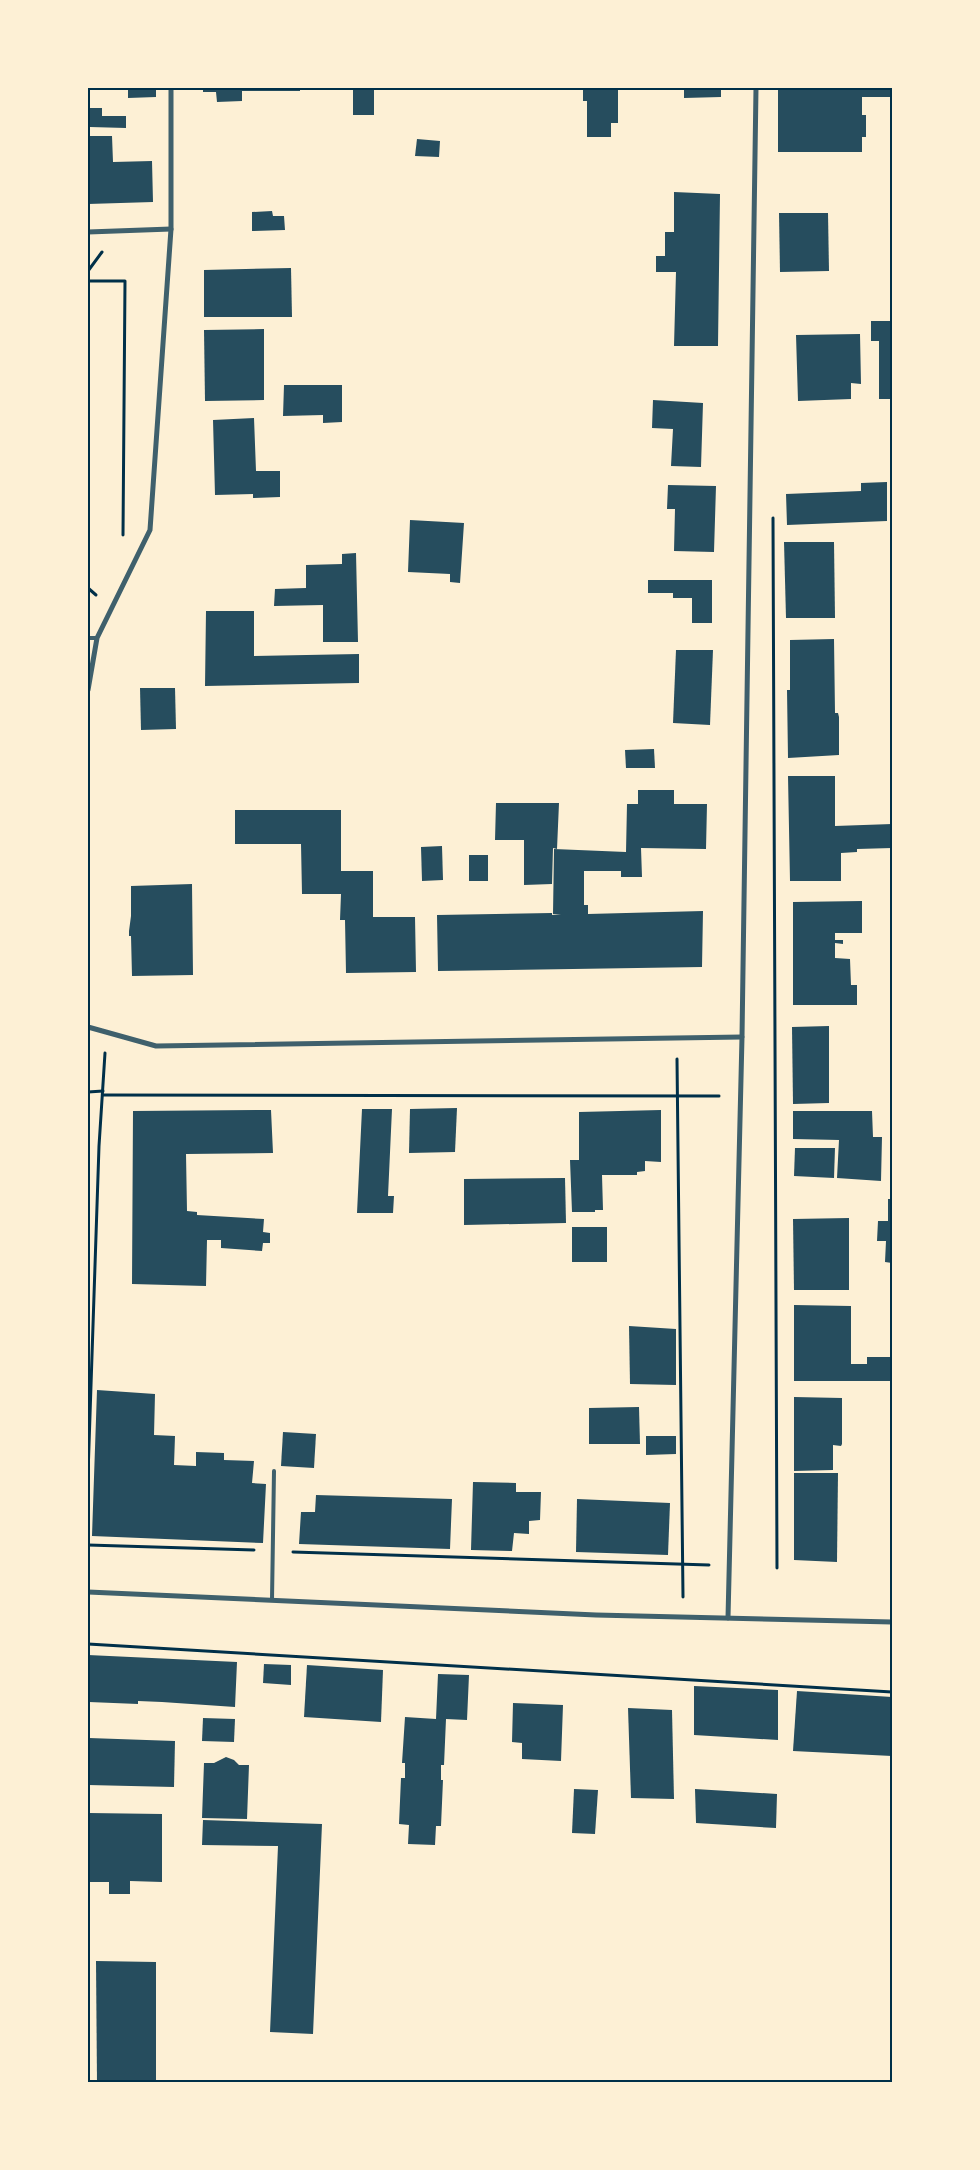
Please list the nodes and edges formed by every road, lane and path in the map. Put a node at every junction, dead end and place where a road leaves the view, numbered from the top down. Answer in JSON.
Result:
{"nodes":[{"id":1,"x":171,"y":88,"type":"edge"},
{"id":2,"x":756,"y":88,"type":"edge"},
{"id":3,"x":171,"y":229,"type":"junction"},
{"id":4,"x":88,"y":232,"type":"edge"},
{"id":5,"x":88,"y":281,"type":"edge"},
{"id":6,"x":773,"y":515,"type":"dead end"},
{"id":7,"x":123,"y":538,"type":"dead end"},
{"id":8,"x":88,"y":638,"type":"edge"},
{"id":9,"x":97,"y":638,"type":"junction"},
{"id":10,"x":88,"y":690,"type":"edge"},
{"id":11,"x":88,"y":1027,"type":"edge"},
{"id":12,"x":106,"y":1032,"type":"junction"},
{"id":13,"x":742,"y":1037,"type":"junction"},
{"id":14,"x":676,"y":1038,"type":"junction"},
{"id":15,"x":88,"y":1092,"type":"edge"},
{"id":16,"x":103,"y":1093,"type":"junction"},
{"id":17,"x":677,"y":1096,"type":"junction"},
{"id":18,"x":741,"y":1096,"type":"junction"},
{"id":19,"x":274,"y":1470,"type":"dead end"},
{"id":20,"x":88,"y":1476,"type":"edge"},
{"id":21,"x":88,"y":1544,"type":"edge"},
{"id":22,"x":273,"y":1551,"type":"junction"},
{"id":23,"x":682,"y":1565,"type":"junction"},
{"id":24,"x":729,"y":1566,"type":"junction"},
{"id":25,"x":777,"y":1568,"type":"dead end"},
{"id":26,"x":88,"y":1592,"type":"edge"},
{"id":27,"x":272,"y":1600,"type":"junction"},
{"id":28,"x":683,"y":1616,"type":"junction"},
{"id":29,"x":728,"y":1618,"type":"junction"},
{"id":30,"x":892,"y":1622,"type":"edge"},
{"id":31,"x":88,"y":1644,"type":"edge"},
{"id":32,"x":892,"y":1692,"type":"edge"}],
"edges":[{"from":1,"to":3,"type":"street"},
{"from":2,"to":13,"type":"street"},
{"from":3,"to":4,"type":"street"},
{"from":3,"to":9,"type":"street"},
{"from":5,"to":7,"type":"path"},
{"from":6,"to":25,"type":"path"},
{"from":8,"to":9,"type":"lane"},
{"from":9,"to":10,"type":"street"},
{"from":11,"to":12,"type":"street"},
{"from":12,"to":14,"type":"street"},
{"from":12,"to":16,"type":"path"},
{"from":13,"to":14,"type":"street"},
{"from":13,"to":18,"type":"street"},
{"from":14,"to":17,"type":"path"},
{"from":15,"to":16,"type":"path"},
{"from":16,"to":17,"type":"path"},
{"from":16,"to":20,"type":"path"},
{"from":17,"to":18,"type":"path"},
{"from":17,"to":23,"type":"path"},
{"from":18,"to":24,"type":"street"},
{"from":19,"to":22,"type":"lane"},
{"from":21,"to":22,"type":"path"},
{"from":22,"to":23,"type":"path"},
{"from":22,"to":27,"type":"lane"},
{"from":23,"to":24,"type":"path"},
{"from":23,"to":28,"type":"path"},
{"from":24,"to":29,"type":"street"},
{"from":26,"to":27,"type":"street"},
{"from":27,"to":28,"type":"street"},
{"from":28,"to":29,"type":"street"},
{"from":29,"to":30,"type":"street"},
{"from":31,"to":32,"type":"path"}]}
